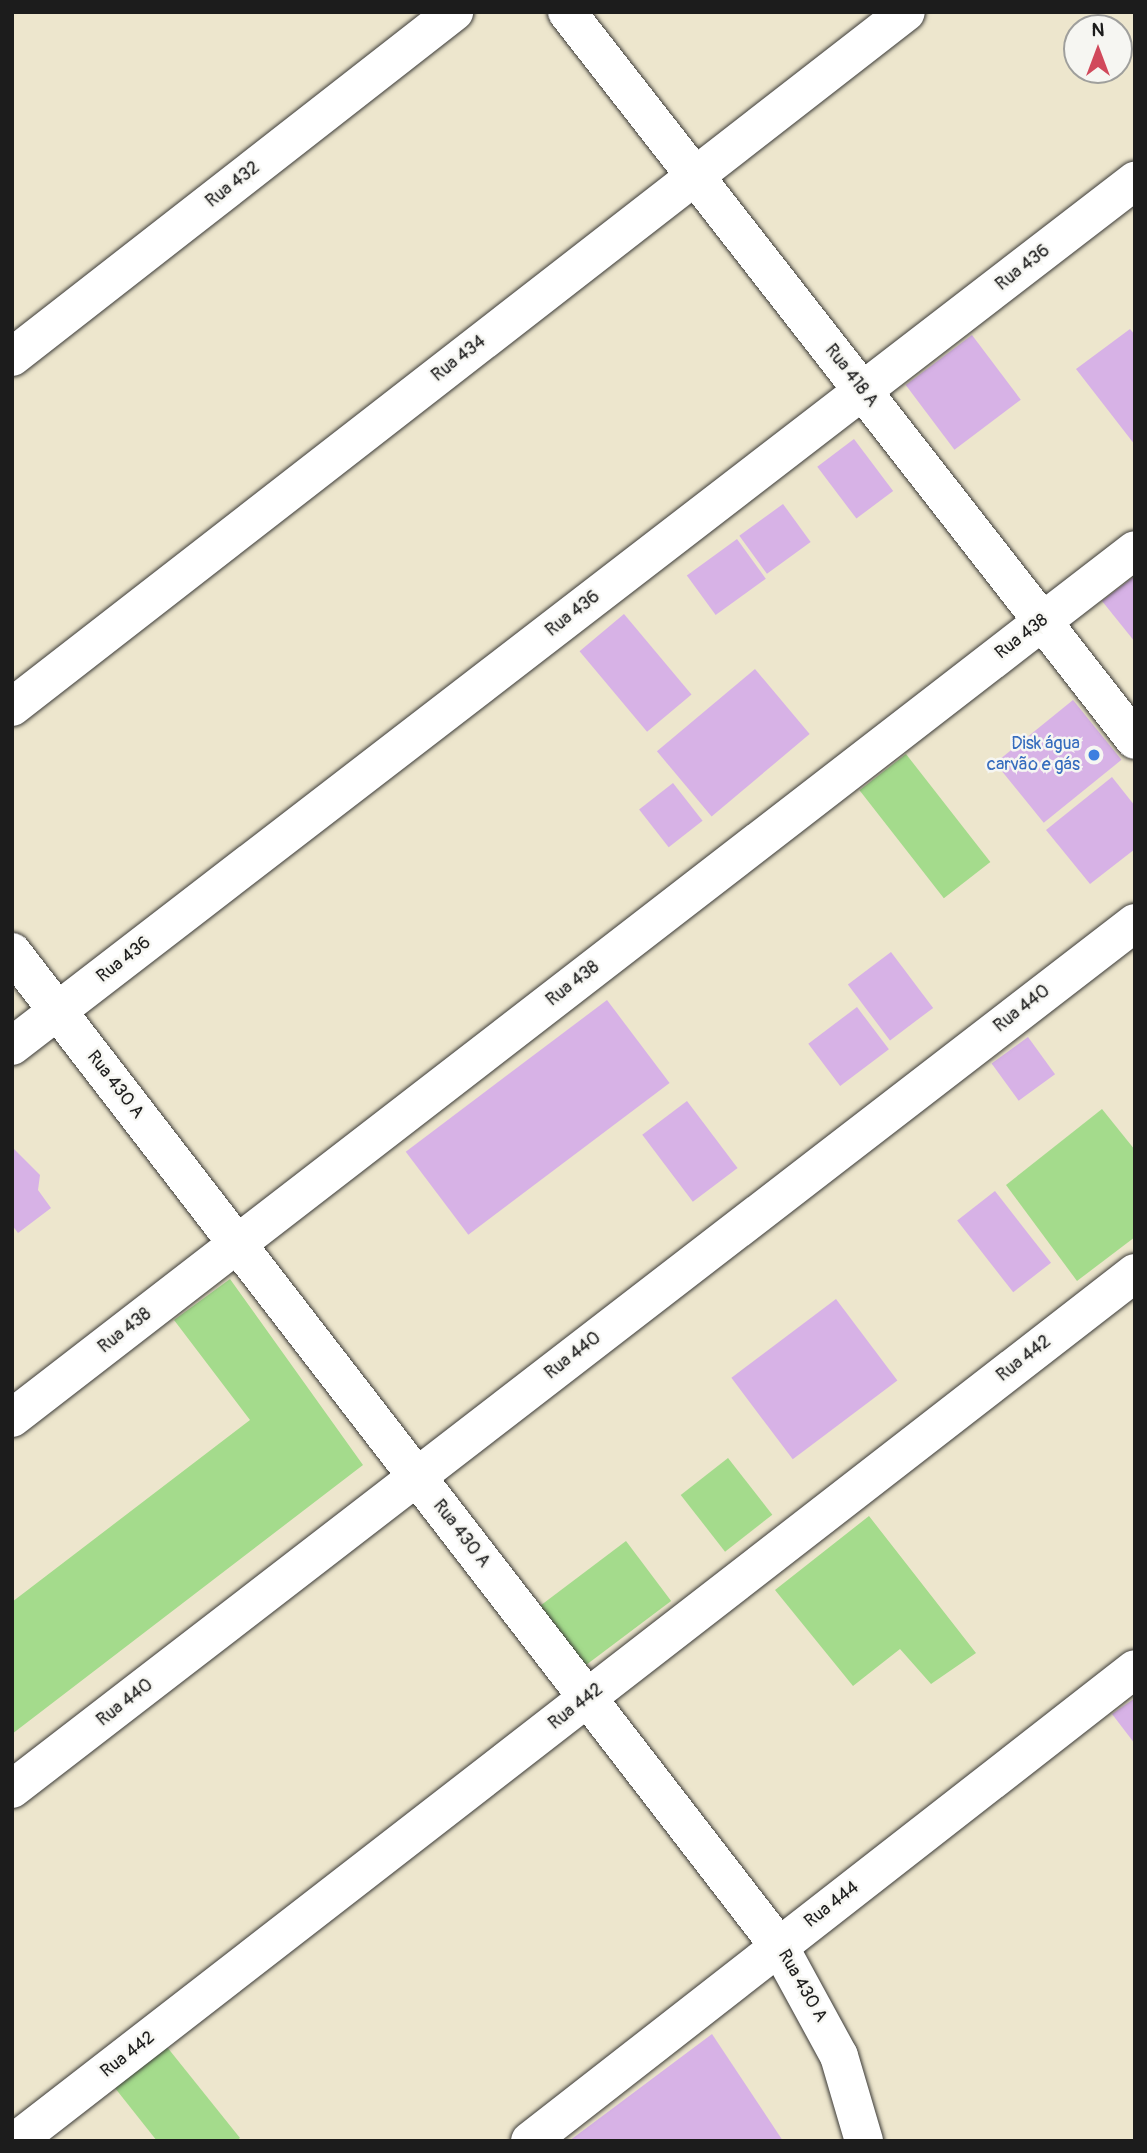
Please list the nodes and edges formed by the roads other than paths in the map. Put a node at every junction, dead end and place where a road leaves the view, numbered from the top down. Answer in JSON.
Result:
{"nodes":[{"id":1,"x":454,"y":12,"type":"edge"},
{"id":2,"x":567,"y":12,"type":"edge"},
{"id":3,"x":906,"y":12,"type":"edge"},
{"id":4,"x":695,"y":176,"type":"junction"},
{"id":5,"x":1135,"y":181,"type":"edge"},
{"id":6,"x":12,"y":357,"type":"edge"},
{"id":7,"x":863,"y":391,"type":"junction"},
{"id":8,"x":1135,"y":550,"type":"edge"},
{"id":9,"x":1042,"y":621,"type":"junction"},
{"id":10,"x":12,"y":706,"type":"edge"},
{"id":11,"x":1135,"y":740,"type":"edge"},
{"id":12,"x":1135,"y":923,"type":"edge"},
{"id":13,"x":12,"y":952,"type":"edge"},
{"id":14,"x":58,"y":1011,"type":"junction"},
{"id":15,"x":12,"y":1046,"type":"edge"},
{"id":16,"x":237,"y":1244,"type":"junction"},
{"id":17,"x":1135,"y":1273,"type":"edge"},
{"id":18,"x":12,"y":1418,"type":"edge"},
{"id":19,"x":417,"y":1477,"type":"junction"},
{"id":20,"x":1135,"y":1670,"type":"edge"},
{"id":21,"x":588,"y":1698,"type":"junction"},
{"id":22,"x":12,"y":1789,"type":"edge"},
{"id":23,"x":779,"y":1946,"type":"junction"},
{"id":24,"x":16,"y":2141,"type":"edge"},
{"id":25,"x":530,"y":2141,"type":"edge"},
{"id":26,"x":864,"y":2141,"type":"edge"}],
"edges":[{"from":1,"to":6,"type":"street","name":"Rua 432"},
{"from":2,"to":4,"type":"street","name":"Rua 418 A"},
{"from":3,"to":4,"type":"street","name":"Rua 434"},
{"from":4,"to":7,"type":"street","name":"Rua 418 A"},
{"from":4,"to":10,"type":"street","name":"Rua 434"},
{"from":5,"to":7,"type":"street","name":"Rua 436"},
{"from":7,"to":9,"type":"street","name":"Rua 418 A"},
{"from":7,"to":14,"type":"street","name":"Rua 436"},
{"from":8,"to":9,"type":"street","name":"Rua 438"},
{"from":9,"to":11,"type":"street","name":"Rua 418 A"},
{"from":9,"to":16,"type":"street","name":"Rua 438"},
{"from":12,"to":19,"type":"street","name":"Rua 440"},
{"from":13,"to":14,"type":"street","name":"Rua 430 A"},
{"from":14,"to":15,"type":"street","name":"Rua 436"},
{"from":14,"to":16,"type":"street","name":"Rua 430 A"},
{"from":16,"to":18,"type":"street","name":"Rua 438"},
{"from":16,"to":19,"type":"street","name":"Rua 430 A"},
{"from":17,"to":21,"type":"street","name":"Rua 442"},
{"from":19,"to":21,"type":"street","name":"Rua 430 A"},
{"from":19,"to":22,"type":"street","name":"Rua 440"},
{"from":20,"to":23,"type":"street","name":"Rua 444"},
{"from":21,"to":23,"type":"street","name":"Rua 430 A"},
{"from":21,"to":24,"type":"street","name":"Rua 442"},
{"from":23,"to":25,"type":"street","name":"Rua 444"},
{"from":23,"to":26,"type":"street","name":"Rua 430 A"}]}
